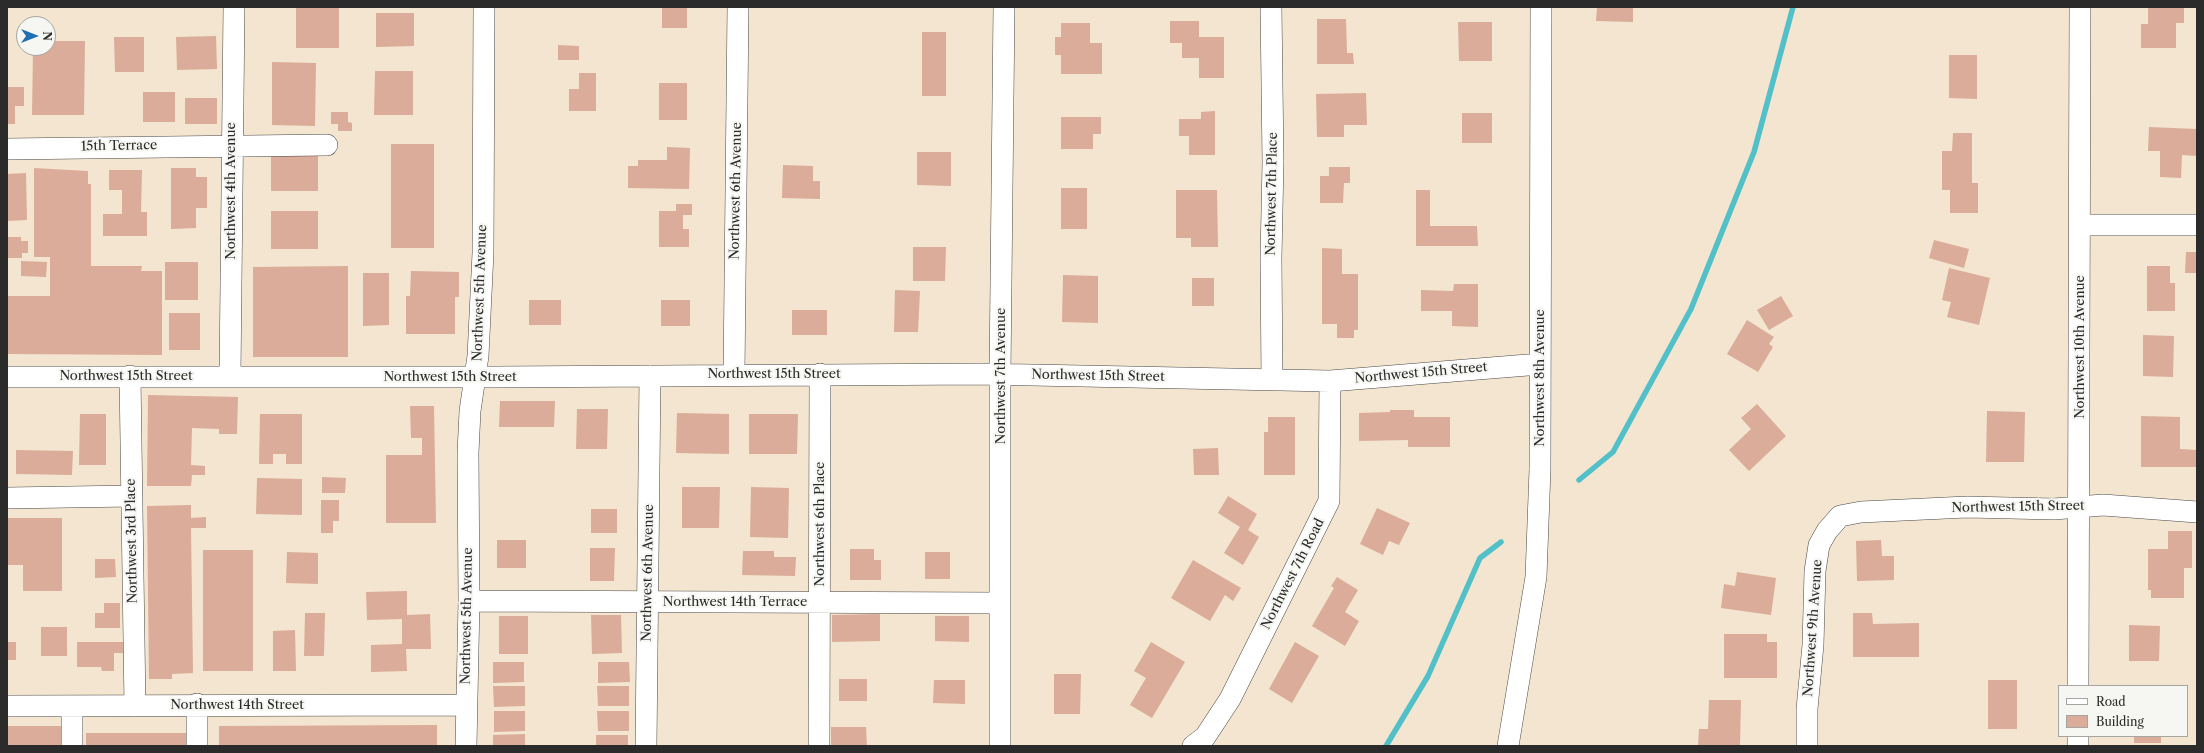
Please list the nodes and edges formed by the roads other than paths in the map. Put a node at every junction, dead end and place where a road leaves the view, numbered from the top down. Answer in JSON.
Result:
{"nodes":[{"id":1,"x":234,"y":7,"type":"edge"},
{"id":2,"x":484,"y":7,"type":"edge"},
{"id":3,"x":738,"y":7,"type":"edge"},
{"id":4,"x":1004,"y":7,"type":"edge"},
{"id":5,"x":1271,"y":7,"type":"edge"},
{"id":6,"x":1541,"y":7,"type":"edge"},
{"id":7,"x":2080,"y":7,"type":"edge"},
{"id":8,"x":231,"y":145,"type":"junction"},
{"id":9,"x":327,"y":145,"type":"dead end"},
{"id":10,"x":7,"y":149,"type":"edge"},
{"id":11,"x":2081,"y":225,"type":"junction"},
{"id":12,"x":2197,"y":225,"type":"edge"},
{"id":13,"x":1540,"y":364,"type":"junction"},
{"id":14,"x":734,"y":374,"type":"junction"},
{"id":15,"x":820,"y":374,"type":"junction"},
{"id":16,"x":1000,"y":374,"type":"junction"},
{"id":17,"x":130,"y":376,"type":"junction"},
{"id":18,"x":230,"y":376,"type":"junction"},
{"id":19,"x":650,"y":376,"type":"junction"},
{"id":20,"x":7,"y":377,"type":"edge"},
{"id":21,"x":475,"y":377,"type":"junction"},
{"id":22,"x":1272,"y":380,"type":"junction"},
{"id":23,"x":1330,"y":381,"type":"junction"},
{"id":24,"x":132,"y":496,"type":"junction"},
{"id":25,"x":7,"y":498,"type":"edge"},
{"id":26,"x":2079,"y":506,"type":"junction"},
{"id":27,"x":2197,"y":512,"type":"edge"},
{"id":28,"x":1840,"y":516,"type":"joint"},
{"id":29,"x":469,"y":601,"type":"junction"},
{"id":30,"x":648,"y":602,"type":"junction"},
{"id":31,"x":820,"y":602,"type":"junction"},
{"id":32,"x":1000,"y":603,"type":"junction"},
{"id":33,"x":2078,"y":685,"type":"edge"},
{"id":34,"x":197,"y":704,"type":"junction"},
{"id":35,"x":466,"y":705,"type":"junction"},
{"id":36,"x":7,"y":706,"type":"edge"},
{"id":37,"x":72,"y":706,"type":"junction"},
{"id":38,"x":135,"y":706,"type":"junction"},
{"id":39,"x":72,"y":746,"type":"edge"},
{"id":40,"x":197,"y":746,"type":"edge"},
{"id":41,"x":466,"y":746,"type":"edge"},
{"id":42,"x":646,"y":746,"type":"edge"},
{"id":43,"x":819,"y":746,"type":"edge"},
{"id":44,"x":1000,"y":746,"type":"edge"},
{"id":45,"x":1192,"y":746,"type":"edge"},
{"id":46,"x":1508,"y":746,"type":"edge"},
{"id":47,"x":1808,"y":746,"type":"edge"}],
"edges":[{"from":1,"to":8,"type":"street","name":"Northwest 4th Avenue"},
{"from":2,"to":21,"type":"street","name":"Northwest 5th Avenue"},
{"from":3,"to":14,"type":"street","name":"Northwest 6th Avenue"},
{"from":4,"to":16,"type":"street","name":"Northwest 7th Avenue"},
{"from":5,"to":22,"type":"street","name":"Northwest 7th Place"},
{"from":6,"to":13,"type":"street","name":"Northwest 8th Avenue"},
{"from":7,"to":11,"type":"street","name":"Northwest 10th Avenue"},
{"from":8,"to":9,"type":"street","name":"15th Terrace"},
{"from":8,"to":10,"type":"street","name":"15th Terrace"},
{"from":8,"to":18,"type":"street","name":"Northwest 4th Avenue"},
{"from":11,"to":12,"type":"street"},
{"from":11,"to":26,"type":"street","name":"Northwest 10th Avenue"},
{"from":13,"to":23,"type":"street","name":"Northwest 15th Street"},
{"from":13,"to":46,"type":"street","name":"Northwest 8th Avenue"},
{"from":14,"to":15,"type":"street","name":"Northwest 15th Street"},
{"from":14,"to":19,"type":"street","name":"Northwest 15th Street"},
{"from":15,"to":16,"type":"street","name":"Northwest 15th Street"},
{"from":15,"to":31,"type":"street","name":"Northwest 6th Place"},
{"from":16,"to":22,"type":"street","name":"Northwest 15th Street"},
{"from":16,"to":32,"type":"street","name":"Northwest 7th Avenue"},
{"from":17,"to":18,"type":"street","name":"Northwest 15th Street"},
{"from":17,"to":20,"type":"street","name":"Northwest 15th Street"},
{"from":17,"to":24,"type":"street","name":"Northwest 3rd Place"},
{"from":18,"to":21,"type":"street","name":"Northwest 15th Street"},
{"from":19,"to":21,"type":"street","name":"Northwest 15th Street"},
{"from":19,"to":30,"type":"street","name":"Northwest 6th Avenue"},
{"from":21,"to":29,"type":"street","name":"Northwest 5th Avenue"},
{"from":22,"to":23,"type":"street","name":"Northwest 15th Street"},
{"from":23,"to":45,"type":"street","name":"Northwest 7th Road"},
{"from":24,"to":25,"type":"street"},
{"from":24,"to":38,"type":"street","name":"Northwest 3rd Place"},
{"from":26,"to":27,"type":"street","name":"Northwest 15th Street"},
{"from":26,"to":28,"type":"street","name":"Northwest 15th Street"},
{"from":26,"to":33,"type":"street","name":"Northwest 10th Avenue"},
{"from":28,"to":47,"type":"street","name":"Northwest 9th Avenue"},
{"from":29,"to":30,"type":"street","name":"Northwest 14th Terrace"},
{"from":29,"to":35,"type":"street","name":"Northwest 5th Avenue"},
{"from":30,"to":31,"type":"street","name":"Northwest 14th Terrace"},
{"from":30,"to":42,"type":"street","name":"Northwest 6th Avenue"},
{"from":31,"to":32,"type":"street","name":"Northwest 14th Terrace"},
{"from":31,"to":43,"type":"street","name":"Northwest 6th Place"},
{"from":32,"to":44,"type":"street","name":"Northwest 7th Avenue"},
{"from":34,"to":35,"type":"street","name":"Northwest 14th Street"},
{"from":34,"to":38,"type":"street","name":"Northwest 14th Street"},
{"from":34,"to":40,"type":"street"},
{"from":35,"to":41,"type":"street","name":"Northwest 5th Avenue"},
{"from":36,"to":37,"type":"street","name":"Northwest 14th Street"},
{"from":37,"to":38,"type":"street","name":"Northwest 14th Street"},
{"from":37,"to":39,"type":"street"}]}
